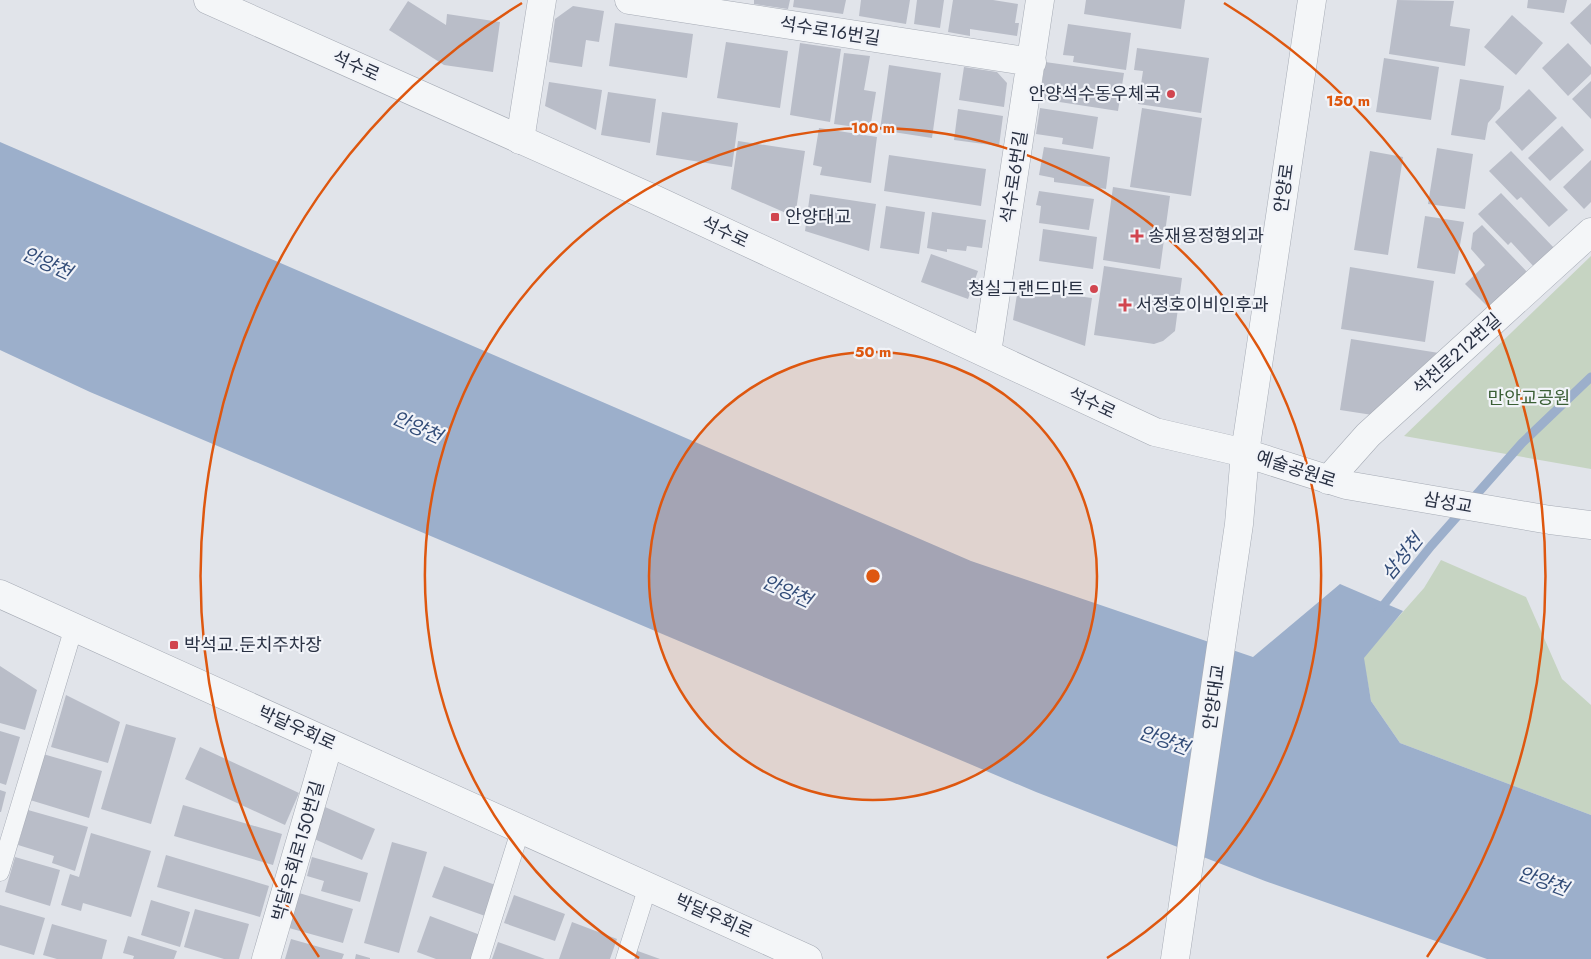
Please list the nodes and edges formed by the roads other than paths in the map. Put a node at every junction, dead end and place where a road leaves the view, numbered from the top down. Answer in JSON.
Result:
{"nodes":[{"id":1,"x":208,"y":0,"type":"edge"},
{"id":2,"x":542,"y":0,"type":"edge"},
{"id":3,"x":629,"y":0,"type":"edge"},
{"id":4,"x":1040,"y":0,"type":"edge"},
{"id":5,"x":1312,"y":0,"type":"edge"},
{"id":6,"x":1032,"y":62,"type":"junction"},
{"id":7,"x":520,"y":140,"type":"junction"},
{"id":8,"x":1591,"y":232,"type":"edge"},
{"id":9,"x":987,"y":353,"type":"junction"},
{"id":10,"x":1245,"y":453,"type":"junction"},
{"id":11,"x":1337,"y":483,"type":"junction"},
{"id":12,"x":1240,"y":524,"type":"joint"},
{"id":13,"x":1591,"y":524,"type":"edge"},
{"id":14,"x":0,"y":594,"type":"edge"},
{"id":15,"x":74,"y":628,"type":"junction"},
{"id":16,"x":329,"y":743,"type":"junction"},
{"id":17,"x":521,"y":828,"type":"junction"},
{"id":18,"x":0,"y":872,"type":"edge"},
{"id":19,"x":648,"y":886,"type":"junction"},
{"id":20,"x":778,"y":952,"type":"edge"},
{"id":21,"x":266,"y":959,"type":"edge"},
{"id":22,"x":480,"y":959,"type":"edge"},
{"id":23,"x":625,"y":959,"type":"edge"},
{"id":24,"x":808,"y":959,"type":"edge"},
{"id":25,"x":1176,"y":959,"type":"edge"}],
"edges":[{"from":1,"to":7,"type":"street","name":"석수로"},
{"from":2,"to":7,"type":"street"},
{"from":3,"to":6,"type":"street","name":"석수로16번길"},
{"from":4,"to":6,"type":"street","name":"석수로6번길"},
{"from":5,"to":10,"type":"street","name":"안양로"},
{"from":6,"to":9,"type":"street","name":"석수로6번길"},
{"from":7,"to":9,"type":"street","name":"석수로"},
{"from":8,"to":11,"type":"street","name":"석천로212번길"},
{"from":9,"to":10,"type":"street","name":"석수로"},
{"from":10,"to":11,"type":"street","name":"예술공원로"},
{"from":10,"to":12,"type":"street","name":"안양로"},
{"from":11,"to":13,"type":"street","name":"삼성교"},
{"from":12,"to":25,"type":"street","name":"안양대교"},
{"from":14,"to":15,"type":"street","name":"박달우회로"},
{"from":15,"to":16,"type":"street","name":"박달우회로"},
{"from":15,"to":18,"type":"lane"},
{"from":16,"to":17,"type":"street","name":"박달우회로"},
{"from":16,"to":21,"type":"street","name":"박달우회로150번길"},
{"from":17,"to":19,"type":"street","name":"박달우회로"},
{"from":17,"to":22,"type":"lane"},
{"from":19,"to":20,"type":"street","name":"박달우회로"},
{"from":19,"to":23,"type":"lane"},
{"from":20,"to":24,"type":"street","name":"박달우회로"}]}
